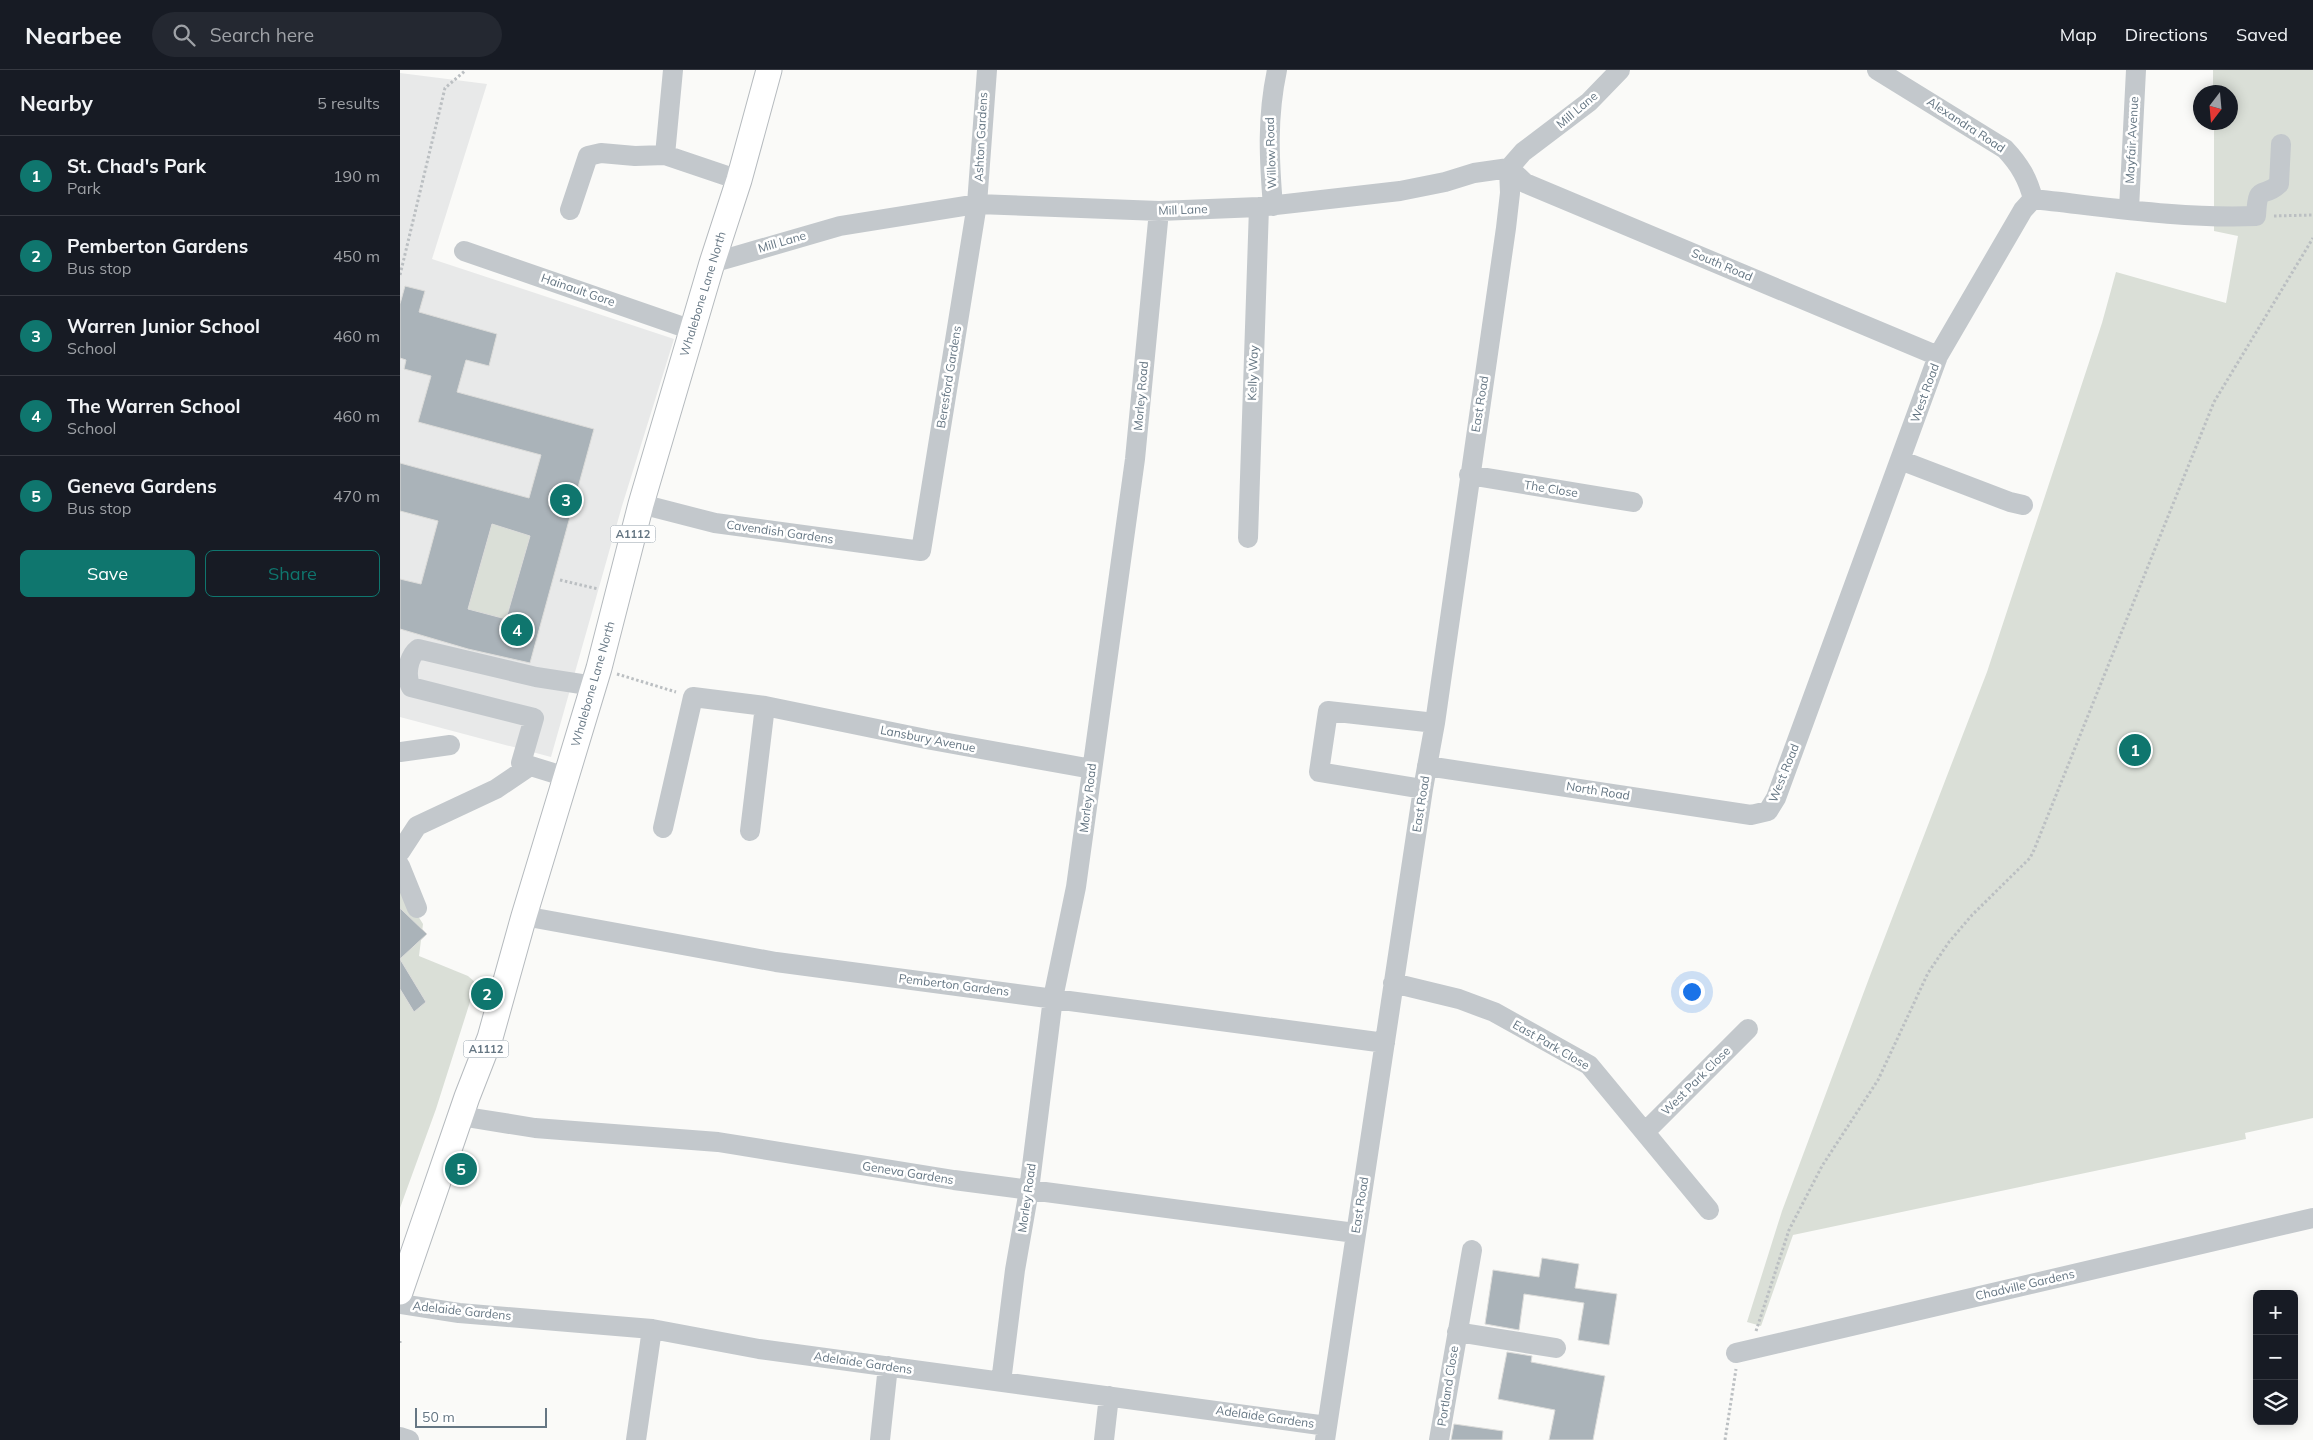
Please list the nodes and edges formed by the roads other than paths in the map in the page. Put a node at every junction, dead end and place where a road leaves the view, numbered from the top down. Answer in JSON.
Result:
{"nodes":[{"id":1,"x":673,"y":70,"type":"edge"},
{"id":2,"x":768,"y":70,"type":"edge"},
{"id":3,"x":987,"y":70,"type":"edge"},
{"id":4,"x":1277,"y":70,"type":"edge"},
{"id":5,"x":1620,"y":70,"type":"edge"},
{"id":6,"x":1877,"y":70,"type":"edge"},
{"id":7,"x":2136,"y":70,"type":"edge"},
{"id":8,"x":2281,"y":144,"type":"dead end"},
{"id":9,"x":665,"y":155,"type":"junction"},
{"id":10,"x":1509,"y":168,"type":"junction"},
{"id":11,"x":739,"y":180,"type":"junction"},
{"id":12,"x":2033,"y":200,"type":"junction"},
{"id":13,"x":977,"y":204,"type":"junction"},
{"id":14,"x":1266,"y":207,"type":"junction"},
{"id":15,"x":2129,"y":209,"type":"junction"},
{"id":16,"x":570,"y":210,"type":"dead end"},
{"id":17,"x":1159,"y":211,"type":"junction"},
{"id":18,"x":464,"y":251,"type":"dead end"},
{"id":19,"x":712,"y":263,"type":"junction"},
{"id":20,"x":692,"y":330,"type":"junction"},
{"id":21,"x":1938,"y":356,"type":"junction"},
{"id":22,"x":1900,"y":460,"type":"junction"},
{"id":23,"x":1469,"y":475,"type":"junction"},
{"id":24,"x":1633,"y":502,"type":"dead end"},
{"id":25,"x":641,"y":504,"type":"junction"},
{"id":26,"x":2023,"y":505,"type":"dead end"},
{"id":27,"x":1248,"y":538,"type":"dead end"},
{"id":28,"x":921,"y":551,"type":"joint"},
{"id":29,"x":596,"y":677,"type":"junction"},
{"id":30,"x":765,"y":706,"type":"junction"},
{"id":31,"x":1435,"y":723,"type":"junction"},
{"id":32,"x":450,"y":745,"type":"dead end"},
{"id":33,"x":400,"y":752,"type":"edge"},
{"id":34,"x":530,"y":766,"type":"junction"},
{"id":35,"x":1427,"y":766,"type":"junction"},
{"id":36,"x":1092,"y":769,"type":"junction"},
{"id":37,"x":566,"y":777,"type":"junction"},
{"id":38,"x":1422,"y":789,"type":"junction"},
{"id":39,"x":1768,"y":811,"type":"joint"},
{"id":40,"x":663,"y":828,"type":"dead end"},
{"id":41,"x":750,"y":831,"type":"dead end"},
{"id":42,"x":400,"y":852,"type":"edge"},
{"id":43,"x":400,"y":866,"type":"edge"},
{"id":44,"x":417,"y":908,"type":"dead end"},
{"id":45,"x":524,"y":916,"type":"junction"},
{"id":46,"x":1393,"y":983,"type":"junction"},
{"id":47,"x":1053,"y":998,"type":"junction"},
{"id":48,"x":1748,"y":1029,"type":"dead end"},
{"id":49,"x":1385,"y":1043,"type":"junction"},
{"id":50,"x":460,"y":1116,"type":"junction"},
{"id":51,"x":1645,"y":1132,"type":"junction"},
{"id":52,"x":1029,"y":1190,"type":"junction"},
{"id":53,"x":1710,"y":1210,"type":"dead end"},
{"id":54,"x":2313,"y":1218,"type":"edge"},
{"id":55,"x":1355,"y":1233,"type":"junction"},
{"id":56,"x":1472,"y":1250,"type":"dead end"},
{"id":57,"x":400,"y":1292,"type":"edge"},
{"id":58,"x":400,"y":1304,"type":"edge"},
{"id":59,"x":652,"y":1329,"type":"junction"},
{"id":60,"x":1457,"y":1332,"type":"junction"},
{"id":61,"x":1556,"y":1348,"type":"dead end"},
{"id":62,"x":1745,"y":1351,"type":"road end"},
{"id":63,"x":888,"y":1366,"type":"junction"},
{"id":64,"x":1001,"y":1382,"type":"junction"},
{"id":65,"x":1109,"y":1396,"type":"junction"},
{"id":66,"x":1326,"y":1433,"type":"edge"},
{"id":67,"x":400,"y":1437,"type":"edge"},
{"id":68,"x":409,"y":1440,"type":"edge"},
{"id":69,"x":636,"y":1440,"type":"edge"},
{"id":70,"x":880,"y":1440,"type":"edge"},
{"id":71,"x":1104,"y":1440,"type":"edge"},
{"id":72,"x":1439,"y":1440,"type":"edge"}],
"edges":[{"from":1,"to":9,"type":"street"},
{"from":2,"to":11,"type":"main road","name":"Whalebone Lane North","number":"A1112"},
{"from":3,"to":13,"type":"street","name":"Ashton Gardens"},
{"from":4,"to":14,"type":"street","name":"Willow Road"},
{"from":5,"to":10,"type":"street","name":"Mill Lane"},
{"from":6,"to":12,"type":"street","name":"Alexandra Road"},
{"from":7,"to":15,"type":"street","name":"Mayfair Avenue"},
{"from":8,"to":15,"type":"street"},
{"from":9,"to":11,"type":"street"},
{"from":9,"to":16,"type":"street"},
{"from":10,"to":14,"type":"street","name":"Mill Lane"},
{"from":10,"to":21,"type":"street","name":"South Road"},
{"from":10,"to":23,"type":"street","name":"East Road"},
{"from":11,"to":19,"type":"main road","name":"Whalebone Lane North","number":"A1112"},
{"from":12,"to":15,"type":"street"},
{"from":12,"to":21,"type":"street","name":"West Road"},
{"from":13,"to":17,"type":"street","name":"Mill Lane"},
{"from":13,"to":19,"type":"street","name":"Mill Lane"},
{"from":13,"to":28,"type":"street","name":"Beresford Gardens"},
{"from":14,"to":17,"type":"street","name":"Mill Lane"},
{"from":14,"to":27,"type":"street","name":"Kelly Way"},
{"from":17,"to":36,"type":"street","name":"Morley Road"},
{"from":18,"to":20,"type":"street","name":"Hainault Gore"},
{"from":19,"to":20,"type":"main road","name":"Whalebone Lane North","number":"A1112"},
{"from":20,"to":25,"type":"main road","name":"Whalebone Lane North","number":"A1112"},
{"from":21,"to":22,"type":"street","name":"West Road"},
{"from":22,"to":26,"type":"street"},
{"from":22,"to":39,"type":"street","name":"West Road"},
{"from":23,"to":24,"type":"street","name":"The Close"},
{"from":23,"to":31,"type":"street","name":"East Road"},
{"from":25,"to":28,"type":"street","name":"Cavendish Gardens"},
{"from":25,"to":29,"type":"main road","name":"Whalebone Lane North","number":"A1112"},
{"from":29,"to":34,"type":"street"},
{"from":29,"to":37,"type":"main road","name":"Whalebone Lane North","number":"A1112"},
{"from":30,"to":36,"type":"street","name":"Lansbury Avenue"},
{"from":30,"to":40,"type":"street","name":"Lansbury Avenue"},
{"from":30,"to":41,"type":"street"},
{"from":31,"to":35,"type":"street","name":"East Road"},
{"from":31,"to":38,"type":"street"},
{"from":32,"to":33,"type":"street"},
{"from":34,"to":37,"type":"street"},
{"from":34,"to":42,"type":"street"},
{"from":35,"to":38,"type":"street","name":"East Road"},
{"from":35,"to":39,"type":"street","name":"North Road"},
{"from":36,"to":47,"type":"street","name":"Morley Road"},
{"from":37,"to":45,"type":"main road","name":"Whalebone Lane North","number":"A1112"},
{"from":38,"to":46,"type":"street","name":"East Road"},
{"from":43,"to":44,"type":"street"},
{"from":45,"to":47,"type":"street","name":"Pemberton Gardens"},
{"from":45,"to":50,"type":"main road","name":"Whalebone Lane North","number":"A1112"},
{"from":46,"to":49,"type":"street","name":"East Road"},
{"from":46,"to":51,"type":"street","name":"East Park Close"},
{"from":47,"to":49,"type":"street","name":"Pemberton Gardens"},
{"from":47,"to":52,"type":"street","name":"Morley Road"},
{"from":48,"to":51,"type":"street","name":"West Park Close"},
{"from":49,"to":55,"type":"street","name":"East Road"},
{"from":50,"to":52,"type":"street","name":"Geneva Gardens"},
{"from":50,"to":57,"type":"main road","name":"Whalebone Lane North","number":"A1112"},
{"from":51,"to":53,"type":"street","name":"East Park Close"},
{"from":52,"to":55,"type":"street","name":"Geneva Gardens"},
{"from":52,"to":64,"type":"street","name":"Morley Road"},
{"from":54,"to":62,"type":"street","name":"Chadville Gardens"},
{"from":55,"to":66,"type":"street","name":"East Road"},
{"from":56,"to":60,"type":"street","name":"Portland Close"},
{"from":58,"to":59,"type":"street","name":"Adelaide Gardens"},
{"from":59,"to":63,"type":"street","name":"Adelaide Gardens"},
{"from":59,"to":69,"type":"street"},
{"from":60,"to":61,"type":"street","name":"Portland Close"},
{"from":60,"to":72,"type":"street","name":"Portland Close"},
{"from":63,"to":64,"type":"street","name":"Adelaide Gardens"},
{"from":63,"to":70,"type":"street"},
{"from":64,"to":65,"type":"street","name":"Adelaide Gardens"},
{"from":65,"to":66,"type":"street","name":"Adelaide Gardens"},
{"from":65,"to":71,"type":"street"},
{"from":67,"to":68,"type":"street"}]}
